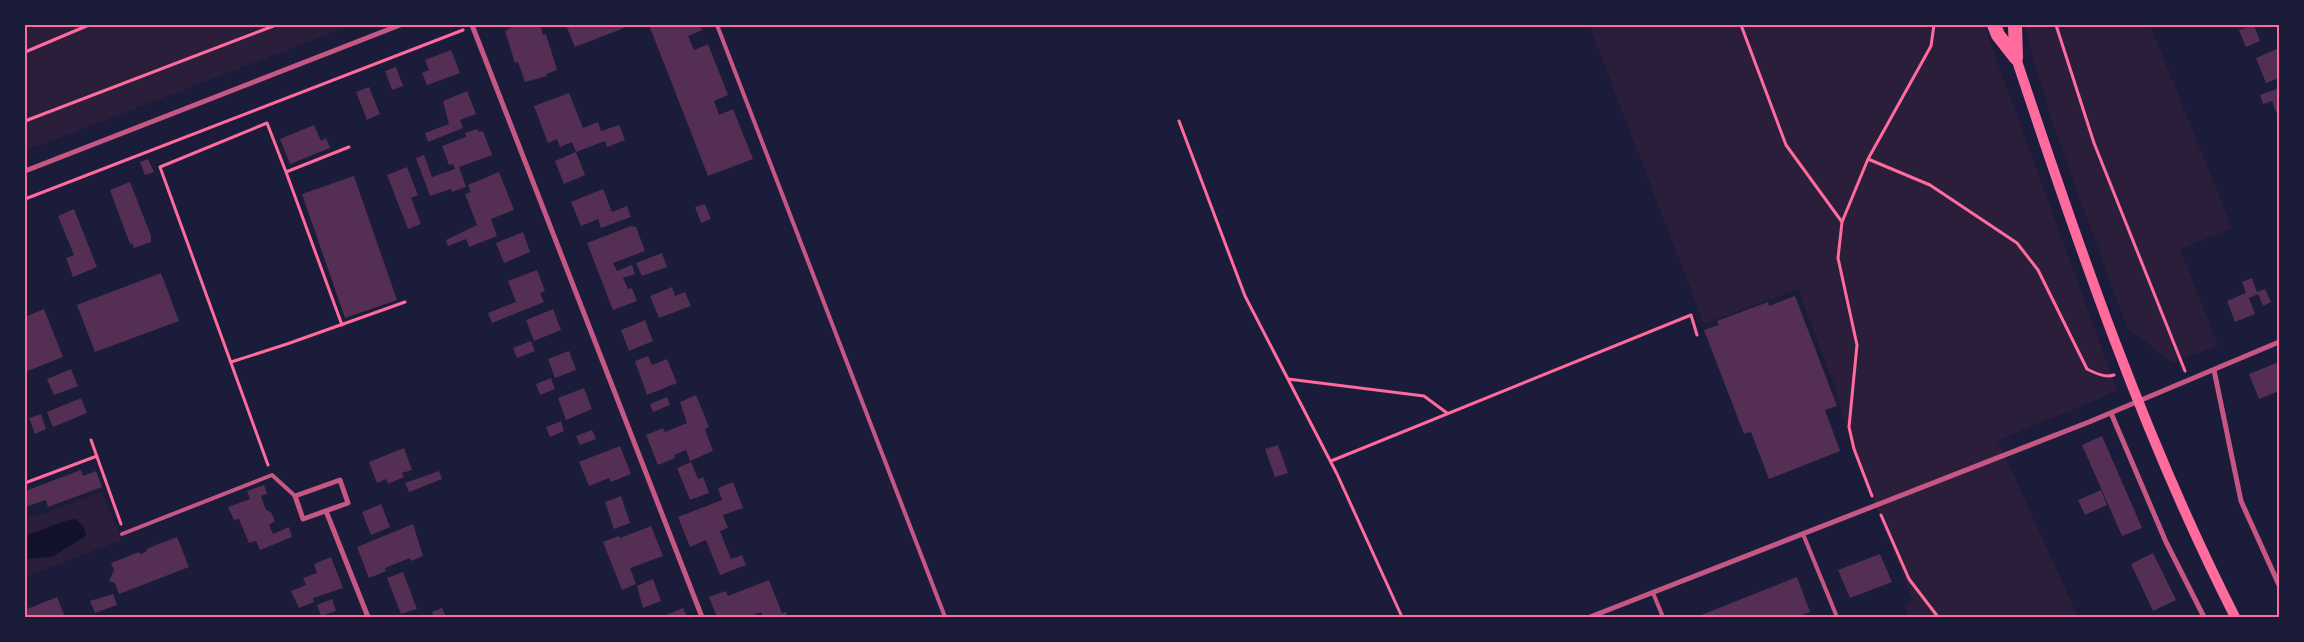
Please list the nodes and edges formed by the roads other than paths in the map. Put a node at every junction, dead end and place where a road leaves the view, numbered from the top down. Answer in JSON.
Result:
{"nodes":[{"id":1,"x":400,"y":25,"type":"edge"},
{"id":2,"x":717,"y":25,"type":"edge"},
{"id":3,"x":1994,"y":25,"type":"edge"},
{"id":4,"x":2015,"y":25,"type":"edge"},
{"id":5,"x":472,"y":26,"type":"edge"},
{"id":6,"x":2016,"y":58,"type":"junction"},
{"id":7,"x":25,"y":171,"type":"edge"},
{"id":8,"x":2279,"y":342,"type":"edge"},
{"id":9,"x":2214,"y":370,"type":"junction"},
{"id":10,"x":2139,"y":402,"type":"junction"},
{"id":11,"x":2111,"y":413,"type":"junction"},
{"id":12,"x":295,"y":496,"type":"junction"},
{"id":13,"x":326,"y":511,"type":"junction"},
{"id":14,"x":122,"y":534,"type":"dead end"},
{"id":15,"x":1803,"y":534,"type":"junction"},
{"id":16,"x":2279,"y":584,"type":"edge"},
{"id":17,"x":1653,"y":593,"type":"junction"},
{"id":18,"x":368,"y":617,"type":"edge"},
{"id":19,"x":702,"y":617,"type":"edge"},
{"id":20,"x":945,"y":617,"type":"edge"},
{"id":21,"x":1590,"y":617,"type":"edge"},
{"id":22,"x":1663,"y":617,"type":"edge"},
{"id":23,"x":1836,"y":617,"type":"edge"},
{"id":24,"x":2204,"y":617,"type":"edge"},
{"id":25,"x":2234,"y":617,"type":"edge"}],
"edges":[{"from":1,"to":7,"type":"street"},
{"from":2,"to":20,"type":"lane"},
{"from":3,"to":6,"type":"highway"},
{"from":4,"to":6,"type":"highway"},
{"from":5,"to":19,"type":"street"},
{"from":6,"to":10,"type":"main road"},
{"from":8,"to":9,"type":"street"},
{"from":9,"to":10,"type":"street"},
{"from":9,"to":16,"type":"street"},
{"from":10,"to":11,"type":"street"},
{"from":10,"to":25,"type":"main road"},
{"from":11,"to":15,"type":"street"},
{"from":11,"to":24,"type":"street"},
{"from":12,"to":13,"type":"street"},
{"from":12,"to":13,"type":"street"},
{"from":12,"to":14,"type":"lane"},
{"from":13,"to":18,"type":"street"},
{"from":15,"to":17,"type":"street"},
{"from":15,"to":23,"type":"lane"},
{"from":17,"to":21,"type":"street"},
{"from":17,"to":22,"type":"lane"}]}
